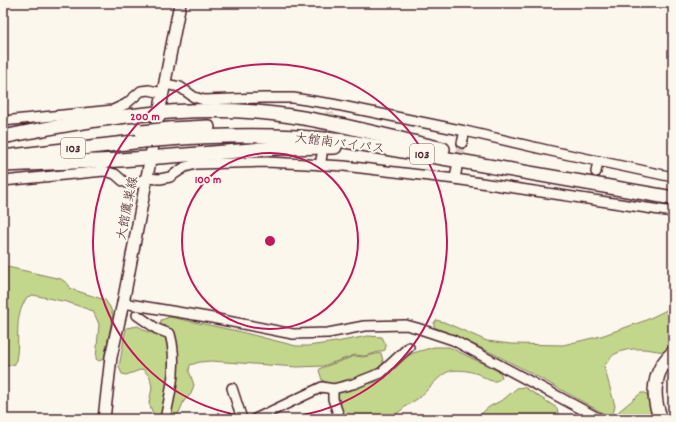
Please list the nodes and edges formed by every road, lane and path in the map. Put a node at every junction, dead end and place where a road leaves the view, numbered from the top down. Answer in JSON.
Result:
{"nodes":[{"id":1,"x":180,"y":3,"type":"edge"},
{"id":2,"x":164,"y":88,"type":"junction"},
{"id":3,"x":158,"y":112,"type":"junction"},
{"id":4,"x":3,"y":121,"type":"edge"},
{"id":5,"x":465,"y":131,"type":"junction"},
{"id":6,"x":142,"y":136,"type":"junction"},
{"id":7,"x":3,"y":137,"type":"edge"},
{"id":8,"x":462,"y":143,"type":"tunnel mouth"},
{"id":9,"x":3,"y":148,"type":"edge"},
{"id":10,"x":442,"y":153,"type":"junction"},
{"id":11,"x":322,"y":155,"type":"tunnel mouth"},
{"id":12,"x":3,"y":156,"type":"edge"},
{"id":13,"x":150,"y":158,"type":"junction"},
{"id":14,"x":598,"y":161,"type":"junction"},
{"id":15,"x":3,"y":165,"type":"edge"},
{"id":16,"x":320,"y":165,"type":"junction"},
{"id":17,"x":457,"y":167,"type":"tunnel mouth"},
{"id":18,"x":596,"y":172,"type":"dead end"},
{"id":19,"x":673,"y":177,"type":"edge"},
{"id":20,"x":146,"y":178,"type":"junction"},
{"id":21,"x":455,"y":179,"type":"junction"},
{"id":22,"x":3,"y":180,"type":"edge"},
{"id":23,"x":673,"y":190,"type":"edge"},
{"id":24,"x":673,"y":198,"type":"edge"},
{"id":25,"x":673,"y":212,"type":"edge"},
{"id":26,"x":123,"y":303,"type":"junction"},
{"id":27,"x":137,"y":315,"type":"dead end"},
{"id":28,"x":409,"y":347,"type":"dead end"},
{"id":29,"x":673,"y":353,"type":"edge"},
{"id":30,"x":673,"y":363,"type":"edge"},
{"id":31,"x":232,"y":388,"type":"dead end"},
{"id":32,"x":333,"y":389,"type":"junction"},
{"id":33,"x":104,"y":419,"type":"edge"},
{"id":34,"x":166,"y":419,"type":"edge"},
{"id":35,"x":242,"y":419,"type":"edge"},
{"id":36,"x":255,"y":419,"type":"edge"},
{"id":37,"x":340,"y":419,"type":"edge"},
{"id":38,"x":600,"y":419,"type":"edge"},
{"id":39,"x":661,"y":419,"type":"edge"},
{"id":40,"x":668,"y":419,"type":"edge"}],
"edges":[{"from":1,"to":2,"type":"main road","name":"大館鷹巣線"},
{"from":2,"to":3,"type":"main road","name":"大館鷹巣線"},
{"from":2,"to":4,"type":"street"},
{"from":2,"to":5,"type":"street"},
{"from":3,"to":7,"type":"highway"},
{"from":3,"to":10,"type":"highway"},
{"from":3,"to":13,"type":"main road","name":"大館鷹巣線"},
{"from":5,"to":8,"type":"street"},
{"from":5,"to":14,"type":"street"},
{"from":6,"to":9,"type":"highway","name":"大館南バイパス","number":"103"},
{"from":6,"to":10,"type":"highway","name":"大館南バイパス","number":"103","bridge":true},
{"from":6,"to":12,"type":"highway","name":"大館南バイパス","number":"103"},
{"from":10,"to":13,"type":"highway"},
{"from":10,"to":23,"type":"highway","name":"大館南バイパス","number":"103"},
{"from":10,"to":24,"type":"highway","name":"大館南バイパス","number":"103"},
{"from":11,"to":16,"type":"street"},
{"from":13,"to":15,"type":"highway"},
{"from":13,"to":20,"type":"main road","name":"大館鷹巣線"},
{"from":14,"to":18,"type":"street"},
{"from":14,"to":19,"type":"street"},
{"from":16,"to":20,"type":"street"},
{"from":16,"to":21,"type":"street"},
{"from":17,"to":21,"type":"street"},
{"from":20,"to":22,"type":"street"},
{"from":20,"to":26,"type":"main road","name":"大館鷹巣線"},
{"from":21,"to":25,"type":"street"},
{"from":26,"to":33,"type":"main road","name":"大館鷹巣線"},
{"from":26,"to":38,"type":"street"},
{"from":27,"to":34,"type":"street"},
{"from":28,"to":32,"type":"street"},
{"from":29,"to":39,"type":"highway"},
{"from":30,"to":40,"type":"highway"},
{"from":31,"to":35,"type":"street"},
{"from":32,"to":36,"type":"street"},
{"from":32,"to":37,"type":"street"}]}
